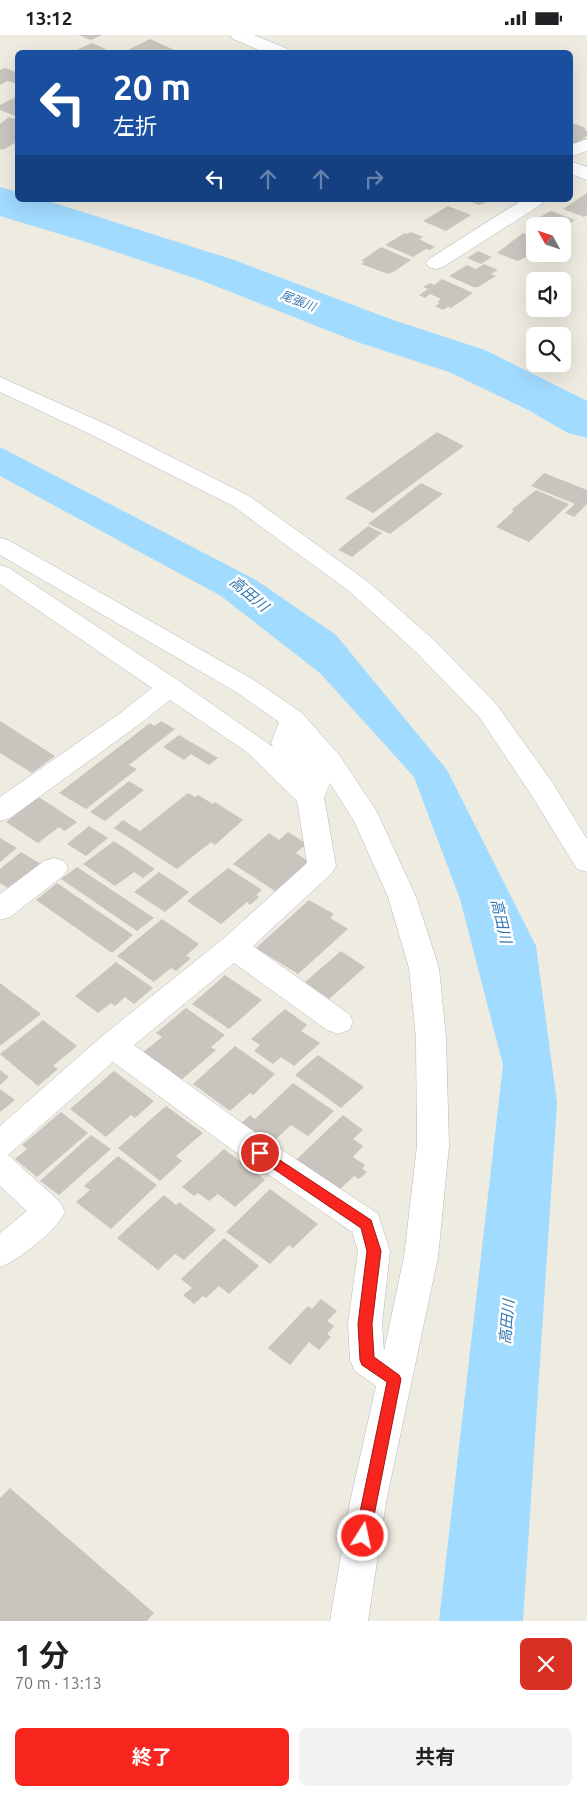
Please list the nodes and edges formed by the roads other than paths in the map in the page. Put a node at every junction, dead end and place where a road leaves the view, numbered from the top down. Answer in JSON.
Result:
{"nodes":[{"id":1,"x":239,"y":35,"type":"edge"},
{"id":2,"x":256,"y":42,"type":"junction"},
{"id":3,"x":241,"y":50,"type":"edge"},
{"id":4,"x":275,"y":50,"type":"edge"},
{"id":5,"x":587,"y":145,"type":"edge"},
{"id":6,"x":573,"y":150,"type":"edge"},
{"id":7,"x":532,"y":202,"type":"edge"},
{"id":8,"x":436,"y":263,"type":"dead end"},
{"id":9,"x":0,"y":384,"type":"edge"},
{"id":10,"x":0,"y":545,"type":"edge"},
{"id":11,"x":0,"y":573,"type":"edge"},
{"id":12,"x":170,"y":687,"type":"junction"},
{"id":13,"x":292,"y":719,"type":"junction"},
{"id":14,"x":310,"y":797,"type":"junction"},
{"id":15,"x":0,"y":811,"type":"edge"},
{"id":16,"x":587,"y":862,"type":"edge"},
{"id":17,"x":54,"y":868,"type":"dead end"},
{"id":18,"x":0,"y":909,"type":"edge"},
{"id":19,"x":233,"y":947,"type":"junction"},
{"id":20,"x":338,"y":1022,"type":"dead end"},
{"id":21,"x":112,"y":1045,"type":"junction"},
{"id":22,"x":0,"y":1145,"type":"edge"},
{"id":23,"x":0,"y":1166,"type":"edge"},
{"id":24,"x":0,"y":1253,"type":"edge"},
{"id":25,"x":394,"y":1379,"type":"junction"},
{"id":26,"x":349,"y":1621,"type":"edge"}],
"edges":[{"from":1,"to":2,"type":"street"},
{"from":2,"to":3,"type":"street"},
{"from":2,"to":4,"type":"street"},
{"from":5,"to":6,"type":"street"},
{"from":7,"to":8,"type":"street"},
{"from":9,"to":16,"type":"street"},
{"from":10,"to":13,"type":"street"},
{"from":11,"to":12,"type":"street"},
{"from":12,"to":14,"type":"street"},
{"from":12,"to":15,"type":"street"},
{"from":13,"to":14,"type":"street"},
{"from":13,"to":25,"type":"street"},
{"from":14,"to":19,"type":"street"},
{"from":17,"to":18,"type":"street"},
{"from":19,"to":20,"type":"street"},
{"from":19,"to":21,"type":"street"},
{"from":21,"to":22,"type":"street"},
{"from":21,"to":25,"type":"street"},
{"from":23,"to":24,"type":"street"},
{"from":25,"to":26,"type":"street"}]}
